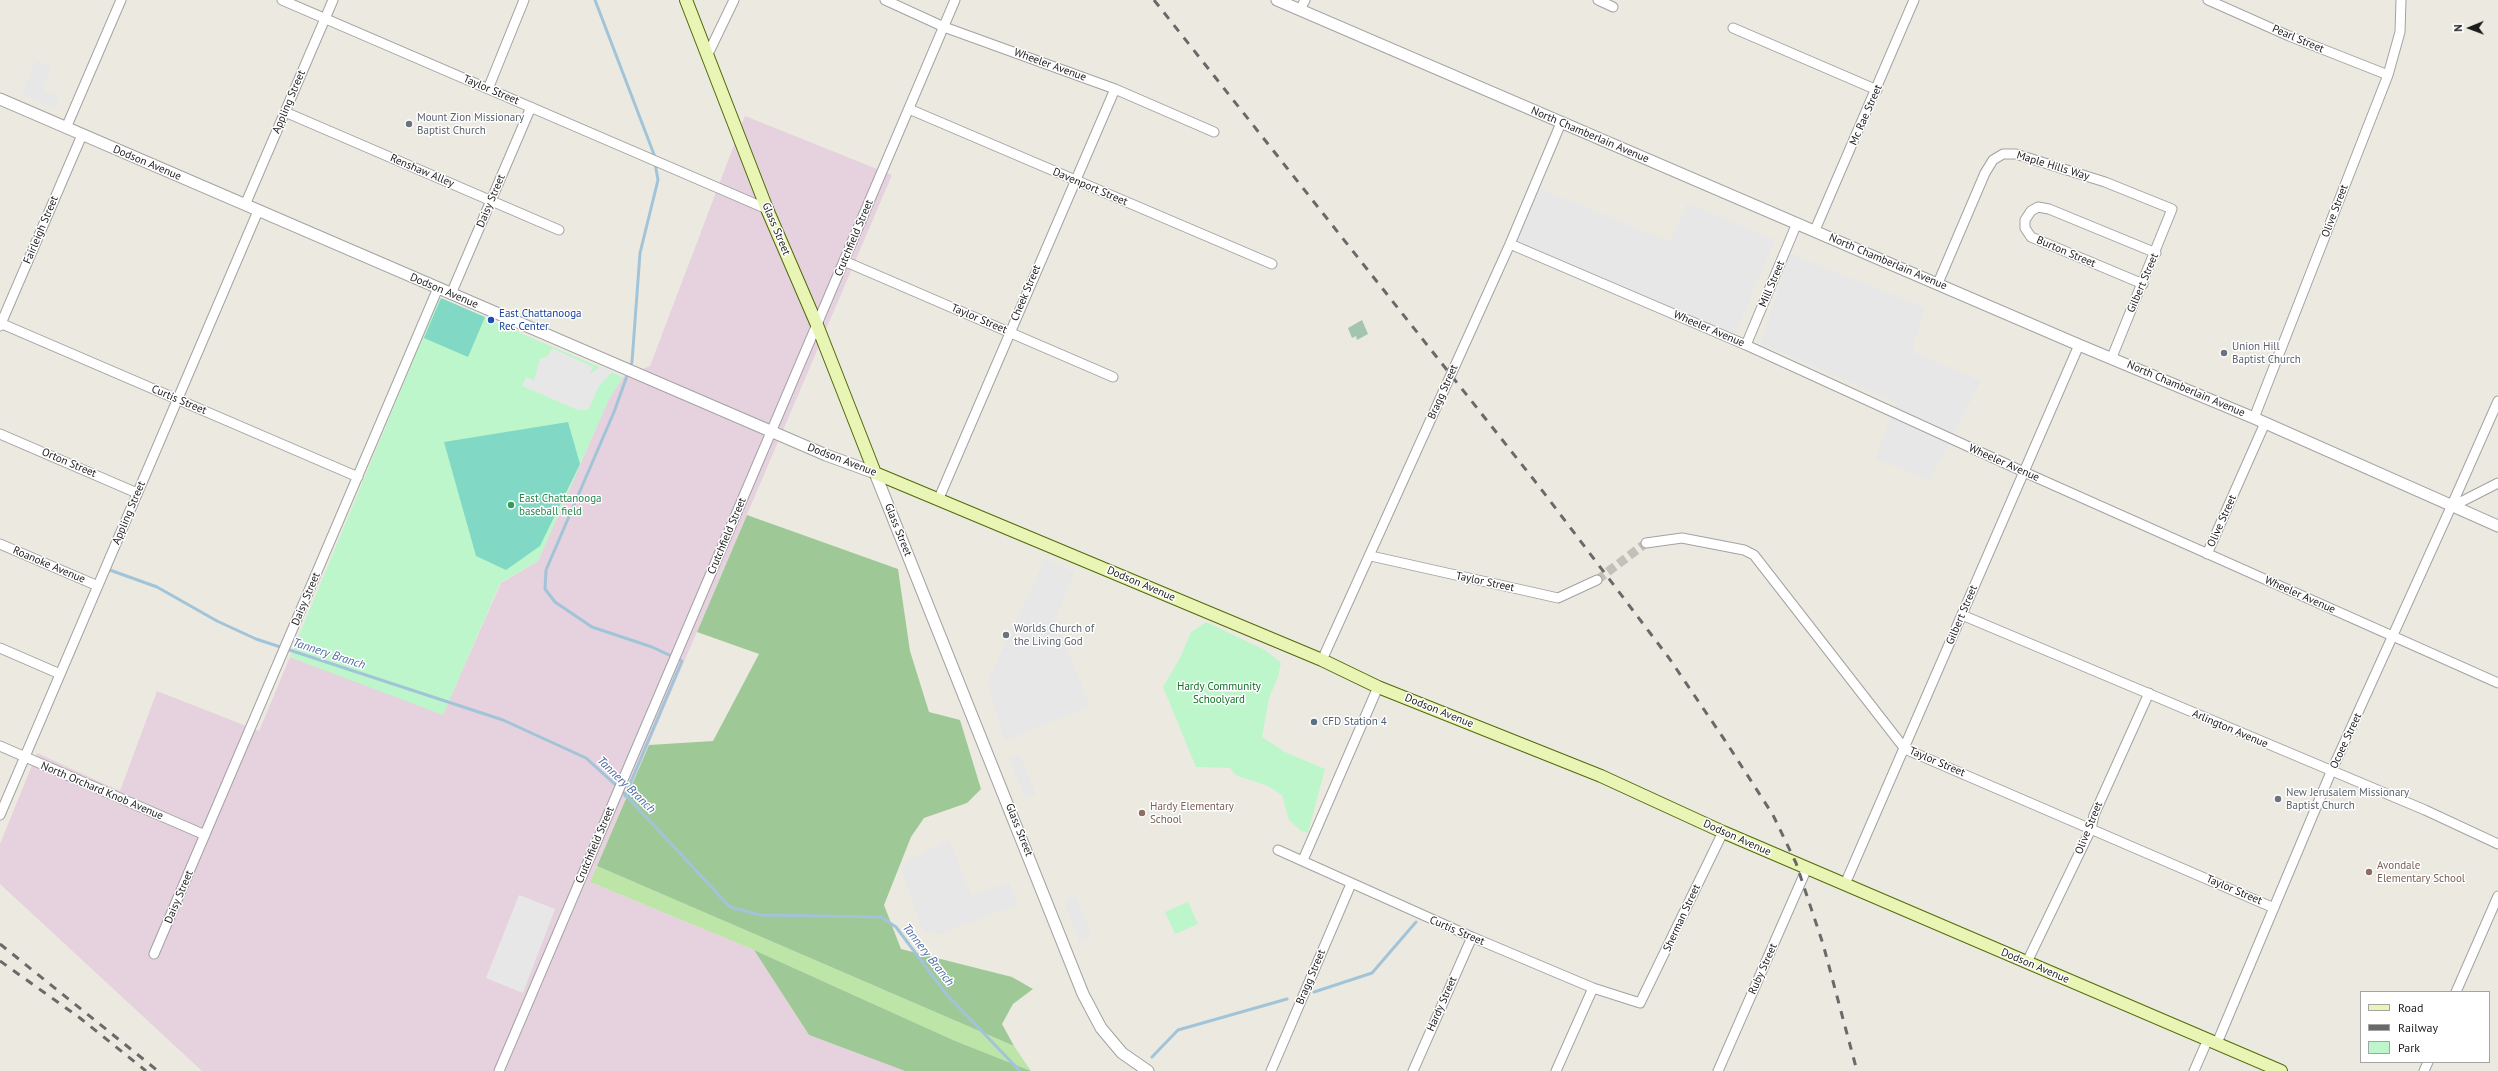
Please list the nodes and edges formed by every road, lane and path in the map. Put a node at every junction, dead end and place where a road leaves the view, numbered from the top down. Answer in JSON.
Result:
{"nodes":[{"id":1,"x":121,"y":0,"type":"edge"},
{"id":2,"x":282,"y":0,"type":"edge"},
{"id":3,"x":333,"y":0,"type":"edge"},
{"id":4,"x":524,"y":0,"type":"edge"},
{"id":5,"x":686,"y":0,"type":"edge"},
{"id":6,"x":734,"y":0,"type":"edge"},
{"id":7,"x":885,"y":0,"type":"edge"},
{"id":8,"x":955,"y":0,"type":"edge"},
{"id":9,"x":1277,"y":0,"type":"edge"},
{"id":10,"x":1305,"y":0,"type":"edge"},
{"id":11,"x":1598,"y":0,"type":"edge"},
{"id":12,"x":1914,"y":0,"type":"edge"},
{"id":13,"x":2208,"y":0,"type":"edge"},
{"id":14,"x":2401,"y":0,"type":"edge"},
{"id":15,"x":1613,"y":7,"type":"dead end"},
{"id":16,"x":1300,"y":10,"type":"junction"},
{"id":17,"x":325,"y":18,"type":"junction"},
{"id":18,"x":944,"y":27,"type":"junction"},
{"id":19,"x":1733,"y":28,"type":"dead end"},
{"id":20,"x":708,"y":54,"type":"junction"},
{"id":21,"x":2388,"y":76,"type":"junction"},
{"id":22,"x":488,"y":89,"type":"junction"},
{"id":23,"x":1115,"y":89,"type":"junction"},
{"id":24,"x":1877,"y":90,"type":"junction"},
{"id":25,"x":0,"y":99,"type":"edge"},
{"id":26,"x":531,"y":107,"type":"junction"},
{"id":27,"x":909,"y":109,"type":"junction"},
{"id":28,"x":285,"y":112,"type":"junction"},
{"id":29,"x":1561,"y":123,"type":"junction"},
{"id":30,"x":66,"y":128,"type":"junction"},
{"id":31,"x":1214,"y":132,"type":"dead end"},
{"id":32,"x":82,"y":134,"type":"junction"},
{"id":33,"x":1074,"y":180,"type":"junction"},
{"id":34,"x":491,"y":200,"type":"junction"},
{"id":35,"x":245,"y":205,"type":"junction"},
{"id":36,"x":767,"y":209,"type":"junction"},
{"id":37,"x":2172,"y":209,"type":"joint"},
{"id":38,"x":258,"y":210,"type":"junction"},
{"id":39,"x":1797,"y":223,"type":"junction"},
{"id":40,"x":559,"y":230,"type":"dead end"},
{"id":41,"x":1815,"y":230,"type":"junction"},
{"id":42,"x":1510,"y":244,"type":"junction"},
{"id":43,"x":2156,"y":253,"type":"junction"},
{"id":44,"x":844,"y":261,"type":"junction"},
{"id":45,"x":1272,"y":264,"type":"dead end"},
{"id":46,"x":1938,"y":283,"type":"junction"},
{"id":47,"x":2142,"y":284,"type":"junction"},
{"id":48,"x":438,"y":288,"type":"junction"},
{"id":49,"x":451,"y":294,"type":"junction"},
{"id":50,"x":0,"y":324,"type":"edge"},
{"id":51,"x":817,"y":325,"type":"junction"},
{"id":52,"x":1010,"y":332,"type":"junction"},
{"id":53,"x":1746,"y":345,"type":"junction"},
{"id":54,"x":2078,"y":345,"type":"junction"},
{"id":55,"x":2112,"y":357,"type":"junction"},
{"id":56,"x":1113,"y":377,"type":"dead end"},
{"id":57,"x":177,"y":399,"type":"junction"},
{"id":58,"x":2498,"y":401,"type":"edge"},
{"id":59,"x":2254,"y":418,"type":"junction"},
{"id":60,"x":2265,"y":423,"type":"junction"},
{"id":61,"x":772,"y":432,"type":"junction"},
{"id":62,"x":0,"y":434,"type":"edge"},
{"id":63,"x":2024,"y":472,"type":"junction"},
{"id":64,"x":875,"y":473,"type":"junction"},
{"id":65,"x":358,"y":477,"type":"junction"},
{"id":66,"x":2498,"y":483,"type":"edge"},
{"id":67,"x":138,"y":493,"type":"junction"},
{"id":68,"x":939,"y":498,"type":"junction"},
{"id":69,"x":2451,"y":507,"type":"junction"},
{"id":70,"x":2498,"y":526,"type":"edge"},
{"id":71,"x":1646,"y":543,"type":"tunnel mouth"},
{"id":72,"x":0,"y":544,"type":"edge"},
{"id":73,"x":2207,"y":554,"type":"junction"},
{"id":74,"x":1371,"y":556,"type":"junction"},
{"id":75,"x":1597,"y":580,"type":"tunnel mouth"},
{"id":76,"x":98,"y":586,"type":"junction"},
{"id":77,"x":1962,"y":614,"type":"junction"},
{"id":78,"x":2393,"y":637,"type":"junction"},
{"id":79,"x":0,"y":648,"type":"edge"},
{"id":80,"x":1322,"y":660,"type":"junction"},
{"id":81,"x":60,"y":674,"type":"junction"},
{"id":82,"x":2498,"y":683,"type":"edge"},
{"id":83,"x":1378,"y":686,"type":"junction"},
{"id":84,"x":2148,"y":693,"type":"junction"},
{"id":85,"x":0,"y":746,"type":"edge"},
{"id":86,"x":1905,"y":749,"type":"junction"},
{"id":87,"x":25,"y":757,"type":"junction"},
{"id":88,"x":2331,"y":772,"type":"junction"},
{"id":89,"x":0,"y":815,"type":"edge"},
{"id":90,"x":2091,"y":828,"type":"junction"},
{"id":91,"x":1723,"y":832,"type":"junction"},
{"id":92,"x":205,"y":835,"type":"junction"},
{"id":93,"x":2498,"y":844,"type":"edge"},
{"id":94,"x":1278,"y":850,"type":"dead end"},
{"id":95,"x":1303,"y":860,"type":"junction"},
{"id":96,"x":1807,"y":868,"type":"junction"},
{"id":97,"x":1351,"y":884,"type":"junction"},
{"id":98,"x":1845,"y":884,"type":"junction"},
{"id":99,"x":2498,"y":896,"type":"edge"},
{"id":100,"x":2274,"y":908,"type":"junction"},
{"id":101,"x":1472,"y":937,"type":"junction"},
{"id":102,"x":154,"y":954,"type":"dead end"},
{"id":103,"x":2026,"y":962,"type":"junction"},
{"id":104,"x":1593,"y":988,"type":"junction"},
{"id":105,"x":2456,"y":991,"type":"edge"},
{"id":106,"x":1640,"y":1003,"type":"joint"},
{"id":107,"x":2212,"y":1041,"type":"junction"},
{"id":108,"x":499,"y":1071,"type":"edge"},
{"id":109,"x":1148,"y":1071,"type":"edge"},
{"id":110,"x":1271,"y":1071,"type":"edge"},
{"id":111,"x":1413,"y":1071,"type":"edge"},
{"id":112,"x":1556,"y":1071,"type":"edge"},
{"id":113,"x":1718,"y":1071,"type":"edge"},
{"id":114,"x":2194,"y":1071,"type":"edge"},
{"id":115,"x":2281,"y":1071,"type":"edge"}],
"edges":[{"from":1,"to":30,"type":"street"},
{"from":2,"to":17,"type":"street","name":"Taylor Street"},
{"from":3,"to":17,"type":"street","name":"Appling Street"},
{"from":4,"to":22,"type":"street"},
{"from":5,"to":20,"type":"main road","name":"Glass Street"},
{"from":6,"to":20,"type":"street"},
{"from":7,"to":18,"type":"street","name":"Wheeler Avenue"},
{"from":8,"to":18,"type":"street","name":"Crutchfield Street"},
{"from":9,"to":16,"type":"street","name":"North Chamberlain Avenue"},
{"from":10,"to":16,"type":"street"},
{"from":11,"to":15,"type":"street"},
{"from":12,"to":24,"type":"street","name":"Mc Rae Street"},
{"from":13,"to":21,"type":"street","name":"Pearl Street"},
{"from":14,"to":21,"type":"street","name":"Olive Street"},
{"from":16,"to":29,"type":"street","name":"North Chamberlain Avenue"},
{"from":17,"to":22,"type":"street","name":"Taylor Street"},
{"from":17,"to":28,"type":"street","name":"Appling Street"},
{"from":18,"to":23,"type":"street","name":"Wheeler Avenue"},
{"from":18,"to":27,"type":"street","name":"Crutchfield Street"},
{"from":19,"to":24,"type":"street"},
{"from":20,"to":36,"type":"main road","name":"Glass Street"},
{"from":21,"to":59,"type":"street","name":"Olive Street"},
{"from":22,"to":26,"type":"street","name":"Taylor Street"},
{"from":23,"to":31,"type":"street","name":"Wheeler Avenue"},
{"from":23,"to":33,"type":"street","name":"Cheek Street"},
{"from":24,"to":41,"type":"street","name":"Mc Rae Street"},
{"from":25,"to":30,"type":"street","name":"Dodson Avenue"},
{"from":26,"to":34,"type":"street","name":"Daisy Street"},
{"from":26,"to":36,"type":"street","name":"Taylor Street"},
{"from":27,"to":33,"type":"street","name":"Davenport Street"},
{"from":27,"to":44,"type":"street","name":"Crutchfield Street"},
{"from":28,"to":34,"type":"street","name":"Renshaw Alley"},
{"from":28,"to":35,"type":"street","name":"Appling Street"},
{"from":29,"to":39,"type":"street","name":"North Chamberlain Avenue"},
{"from":29,"to":42,"type":"street","name":"Bragg Street"},
{"from":30,"to":32,"type":"street","name":"Dodson Avenue"},
{"from":32,"to":35,"type":"street","name":"Dodson Avenue"},
{"from":32,"to":50,"type":"street","name":"Fairleigh Street"},
{"from":33,"to":45,"type":"street","name":"Davenport Street"},
{"from":33,"to":52,"type":"street","name":"Cheek Street"},
{"from":34,"to":40,"type":"street","name":"Renshaw Alley"},
{"from":34,"to":49,"type":"street","name":"Daisy Street"},
{"from":35,"to":38,"type":"street","name":"Dodson Avenue"},
{"from":36,"to":51,"type":"main road","name":"Glass Street"},
{"from":37,"to":43,"type":"street","name":"Gilbert Street"},
{"from":37,"to":46,"type":"street","name":"Maple Hills Way"},
{"from":38,"to":48,"type":"street","name":"Dodson Avenue"},
{"from":38,"to":57,"type":"street","name":"Appling Street"},
{"from":39,"to":41,"type":"street","name":"North Chamberlain Avenue"},
{"from":39,"to":53,"type":"street","name":"Mill Street"},
{"from":41,"to":46,"type":"street","name":"North Chamberlain Avenue"},
{"from":42,"to":53,"type":"street","name":"Wheeler Avenue"},
{"from":42,"to":74,"type":"street","name":"Bragg Street"},
{"from":43,"to":47,"type":"street","name":"Gilbert Street"},
{"from":43,"to":47,"type":"street","name":"Burton Street"},
{"from":44,"to":51,"type":"street","name":"Crutchfield Street"},
{"from":44,"to":52,"type":"street","name":"Taylor Street"},
{"from":46,"to":54,"type":"street","name":"North Chamberlain Avenue"},
{"from":47,"to":55,"type":"street","name":"Gilbert Street"},
{"from":48,"to":49,"type":"street","name":"Dodson Avenue"},
{"from":48,"to":65,"type":"street","name":"Daisy Street"},
{"from":49,"to":61,"type":"street","name":"Dodson Avenue"},
{"from":50,"to":57,"type":"street","name":"Curtis Street"},
{"from":51,"to":61,"type":"street","name":"Crutchfield Street"},
{"from":51,"to":64,"type":"main road","name":"Glass Street"},
{"from":52,"to":56,"type":"street","name":"Taylor Street"},
{"from":52,"to":68,"type":"street","name":"Cheek Street"},
{"from":53,"to":63,"type":"street","name":"Wheeler Avenue"},
{"from":54,"to":55,"type":"street","name":"North Chamberlain Avenue"},
{"from":54,"to":63,"type":"street","name":"Gilbert Street"},
{"from":55,"to":59,"type":"street","name":"North Chamberlain Avenue"},
{"from":57,"to":65,"type":"street","name":"Curtis Street"},
{"from":57,"to":67,"type":"street","name":"Appling Street"},
{"from":58,"to":69,"type":"street","name":"Ocoee Street"},
{"from":59,"to":60,"type":"street","name":"North Chamberlain Avenue"},
{"from":60,"to":69,"type":"street","name":"North Chamberlain Avenue"},
{"from":60,"to":73,"type":"street","name":"Olive Street"},
{"from":61,"to":64,"type":"street","name":"Dodson Avenue"},
{"from":61,"to":108,"type":"street","name":"Crutchfield Street"},
{"from":62,"to":67,"type":"street","name":"Orton Street"},
{"from":63,"to":73,"type":"street","name":"Wheeler Avenue"},
{"from":63,"to":77,"type":"street","name":"Gilbert Street"},
{"from":64,"to":68,"type":"main road","name":"Dodson Avenue"},
{"from":64,"to":109,"type":"street","name":"Glass Street"},
{"from":65,"to":92,"type":"street","name":"Daisy Street"},
{"from":66,"to":69,"type":"street"},
{"from":67,"to":76,"type":"street","name":"Appling Street"},
{"from":68,"to":80,"type":"main road","name":"Dodson Avenue"},
{"from":69,"to":70,"type":"street","name":"North Chamberlain Avenue"},
{"from":69,"to":78,"type":"street","name":"Ocoee Street"},
{"from":71,"to":86,"type":"street","name":"Taylor Street"},
{"from":72,"to":76,"type":"street","name":"Roanoke Avenue"},
{"from":73,"to":78,"type":"street","name":"Wheeler Avenue"},
{"from":74,"to":75,"type":"street","name":"Taylor Street"},
{"from":74,"to":80,"type":"street","name":"Bragg Street"},
{"from":76,"to":81,"type":"street","name":"Appling Street"},
{"from":77,"to":84,"type":"street","name":"Arlington Avenue"},
{"from":77,"to":86,"type":"street","name":"Gilbert Street"},
{"from":78,"to":82,"type":"street","name":"Wheeler Avenue"},
{"from":78,"to":88,"type":"street","name":"Ocoee Street"},
{"from":79,"to":81,"type":"street"},
{"from":80,"to":83,"type":"main road","name":"Dodson Avenue"},
{"from":81,"to":87,"type":"street","name":"Appling Street"},
{"from":83,"to":91,"type":"main road","name":"Dodson Avenue"},
{"from":83,"to":95,"type":"street"},
{"from":84,"to":88,"type":"street","name":"Arlington Avenue"},
{"from":84,"to":90,"type":"street","name":"Olive Street"},
{"from":85,"to":87,"type":"street","name":"North Orchard Knob Avenue"},
{"from":86,"to":90,"type":"street","name":"Taylor Street"},
{"from":86,"to":98,"type":"street","name":"Gilbert Street"},
{"from":87,"to":89,"type":"street","name":"Appling Street"},
{"from":87,"to":92,"type":"street","name":"North Orchard Knob Avenue"},
{"from":88,"to":93,"type":"street","name":"Arlington Avenue"},
{"from":88,"to":100,"type":"street","name":"Ocoee Street"},
{"from":90,"to":100,"type":"street","name":"Taylor Street"},
{"from":90,"to":103,"type":"street","name":"Olive Street"},
{"from":91,"to":96,"type":"main road","name":"Dodson Avenue"},
{"from":91,"to":106,"type":"street","name":"Sherman Street"},
{"from":92,"to":102,"type":"street","name":"Daisy Street"},
{"from":94,"to":95,"type":"street","name":"Curtis Street"},
{"from":95,"to":97,"type":"street","name":"Curtis Street"},
{"from":96,"to":98,"type":"main road","name":"Dodson Avenue"},
{"from":96,"to":113,"type":"street","name":"Ruby Street"},
{"from":97,"to":101,"type":"street","name":"Curtis Street"},
{"from":97,"to":110,"type":"street","name":"Bragg Street"},
{"from":98,"to":103,"type":"main road","name":"Dodson Avenue"},
{"from":99,"to":105,"type":"street"},
{"from":100,"to":107,"type":"street","name":"Ocoee Street"},
{"from":101,"to":104,"type":"street","name":"Curtis Street"},
{"from":101,"to":111,"type":"street","name":"Hardy Street"},
{"from":103,"to":107,"type":"main road","name":"Dodson Avenue"},
{"from":104,"to":106,"type":"street","name":"Curtis Street"},
{"from":104,"to":112,"type":"street"},
{"from":107,"to":114,"type":"street","name":"Ocoee Street"},
{"from":107,"to":115,"type":"main road","name":"Dodson Avenue"}]}
